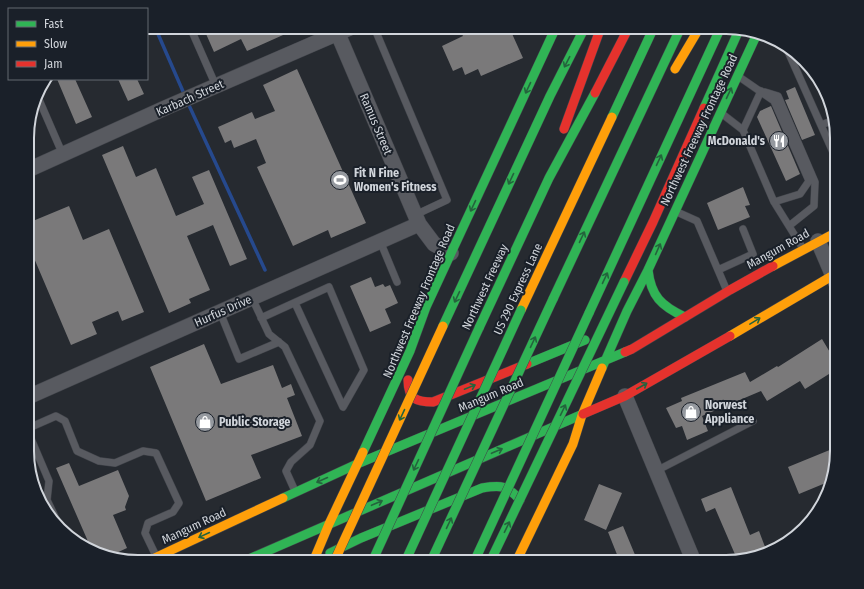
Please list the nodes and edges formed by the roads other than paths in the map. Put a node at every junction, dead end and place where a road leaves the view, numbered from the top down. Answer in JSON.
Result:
{"nodes":[{"id":1,"x":193,"y":34,"type":"edge"},
{"id":2,"x":327,"y":34,"type":"edge"},
{"id":3,"x":338,"y":34,"type":"edge"},
{"id":4,"x":377,"y":34,"type":"edge"},
{"id":5,"x":553,"y":34,"type":"edge"},
{"id":6,"x":581,"y":34,"type":"edge"},
{"id":7,"x":598,"y":34,"type":"edge"},
{"id":8,"x":626,"y":34,"type":"edge"},
{"id":9,"x":651,"y":34,"type":"edge"},
{"id":10,"x":678,"y":34,"type":"edge"},
{"id":11,"x":696,"y":34,"type":"edge"},
{"id":12,"x":718,"y":34,"type":"edge"},
{"id":13,"x":737,"y":35,"type":"edge"},
{"id":14,"x":755,"y":39,"type":"edge"},
{"id":15,"x":790,"y":57,"type":"edge"},
{"id":16,"x":737,"y":75,"type":"junction"},
{"id":17,"x":670,"y":78,"type":"dead end"},
{"id":18,"x":216,"y":86,"type":"junction"},
{"id":19,"x":661,"y":89,"type":"dead end"},
{"id":20,"x":761,"y":91,"type":"junction"},
{"id":21,"x":41,"y":102,"type":"edge"},
{"id":22,"x":641,"y":110,"type":"junction"},
{"id":23,"x":720,"y":112,"type":"junction"},
{"id":24,"x":829,"y":122,"type":"edge"},
{"id":25,"x":821,"y":125,"type":"junction"},
{"id":26,"x":743,"y":130,"type":"junction"},
{"id":27,"x":830,"y":145,"type":"edge"},
{"id":28,"x":63,"y":155,"type":"junction"},
{"id":29,"x":34,"y":167,"type":"edge"},
{"id":30,"x":549,"y":178,"type":"junction"},
{"id":31,"x":774,"y":202,"type":"junction"},
{"id":32,"x":675,"y":211,"type":"junction"},
{"id":33,"x":417,"y":220,"type":"junction"},
{"id":34,"x":789,"y":226,"type":"junction"},
{"id":35,"x":743,"y":229,"type":"dead end"},
{"id":36,"x":830,"y":235,"type":"edge"},
{"id":37,"x":380,"y":241,"type":"junction"},
{"id":38,"x":818,"y":241,"type":"junction"},
{"id":39,"x":803,"y":249,"type":"junction"},
{"id":40,"x":451,"y":253,"type":"junction"},
{"id":41,"x":753,"y":254,"type":"junction"},
{"id":42,"x":830,"y":265,"type":"edge"},
{"id":43,"x":759,"y":267,"type":"junction"},
{"id":44,"x":648,"y":270,"type":"junction"},
{"id":45,"x":718,"y":270,"type":"junction"},
{"id":46,"x":830,"y":280,"type":"edge"},
{"id":47,"x":397,"y":282,"type":"dead end"},
{"id":48,"x":727,"y":292,"type":"junction"},
{"id":49,"x":252,"y":298,"type":"junction"},
{"id":50,"x":295,"y":302,"type":"junction"},
{"id":51,"x":627,"y":311,"type":"junction"},
{"id":52,"x":220,"y":312,"type":"junction"},
{"id":53,"x":685,"y":317,"type":"junction"},
{"id":54,"x":261,"y":318,"type":"junction"},
{"id":55,"x":279,"y":342,"type":"junction"},
{"id":56,"x":410,"y":351,"type":"junction"},
{"id":57,"x":605,"y":361,"type":"junction"},
{"id":58,"x":34,"y":395,"type":"edge"},
{"id":59,"x":625,"y":396,"type":"junction"},
{"id":60,"x":582,"y":416,"type":"junction"},
{"id":61,"x":753,"y":421,"type":"dead end"},
{"id":62,"x":34,"y":426,"type":"edge"},
{"id":63,"x":34,"y":446,"type":"edge"},
{"id":64,"x":357,"y":464,"type":"junction"},
{"id":65,"x":656,"y":471,"type":"junction"},
{"id":66,"x":295,"y":492,"type":"junction"},
{"id":67,"x":48,"y":502,"type":"edge"},
{"id":68,"x":329,"y":524,"type":"junction"},
{"id":69,"x":532,"y":527,"type":"junction"},
{"id":70,"x":268,"y":550,"type":"junction"},
{"id":71,"x":155,"y":555,"type":"edge"},
{"id":72,"x":160,"y":555,"type":"edge"},
{"id":73,"x":257,"y":555,"type":"edge"},
{"id":74,"x":274,"y":555,"type":"edge"},
{"id":75,"x":316,"y":555,"type":"edge"},
{"id":76,"x":328,"y":555,"type":"edge"},
{"id":77,"x":337,"y":555,"type":"edge"},
{"id":78,"x":375,"y":555,"type":"edge"},
{"id":79,"x":408,"y":555,"type":"edge"},
{"id":80,"x":434,"y":555,"type":"edge"},
{"id":81,"x":477,"y":555,"type":"edge"},
{"id":82,"x":493,"y":555,"type":"edge"},
{"id":83,"x":519,"y":555,"type":"edge"},
{"id":84,"x":691,"y":555,"type":"edge"}],
"edges":[{"from":1,"to":18,"type":"lane"},
{"from":2,"to":18,"type":"street","name":"Karbach Street"},
{"from":3,"to":33,"type":"street","name":"Ramus Street"},
{"from":4,"to":33,"type":"lane"},
{"from":5,"to":40,"type":"main road","name":"Northwest Freeway Frontage Road","one_way":true},
{"from":6,"to":77,"type":"main road","one_way":true,"bridge":true},
{"from":7,"to":30,"type":"main road"},
{"from":8,"to":30,"type":"main road","name":"Northwest Freeway"},
{"from":9,"to":79,"type":"main road","name":"US 290 Express Lane","bridge":true},
{"from":10,"to":22,"type":"main road"},
{"from":11,"to":17,"type":"main road"},
{"from":81,"to":12,"type":"main road","one_way":true,"bridge":true},
{"from":82,"to":13,"type":"main road","one_way":true,"bridge":true},
{"from":14,"to":16,"type":"main road","name":"Northwest Freeway Frontage Road"},
{"from":15,"to":25,"type":"lane"},
{"from":16,"to":20,"type":"lane"},
{"from":23,"to":16,"type":"main road","name":"Northwest Freeway Frontage Road","one_way":true},
{"from":18,"to":28,"type":"street","name":"Karbach Street"},
{"from":19,"to":22,"type":"main road"},
{"from":20,"to":26,"type":"lane"},
{"from":20,"to":31,"type":"lane"},
{"from":20,"to":34,"type":"lane"},
{"from":21,"to":28,"type":"lane"},
{"from":80,"to":22,"type":"main road","one_way":true,"bridge":true},
{"from":23,"to":26,"type":"lane"},
{"from":23,"to":32,"type":"main road","name":"Northwest Freeway Frontage Road"},
{"from":24,"to":25,"type":"lane"},
{"from":25,"to":27,"type":"lane"},
{"from":26,"to":31,"type":"lane"},
{"from":28,"to":29,"type":"street","name":"Karbach Street"},
{"from":30,"to":78,"type":"main road","name":"Northwest Freeway","one_way":true,"bridge":true},
{"from":31,"to":34,"type":"lane"},
{"from":44,"to":32,"type":"main road","name":"Northwest Freeway Frontage Road","one_way":true},
{"from":32,"to":45,"type":"lane"},
{"from":33,"to":37,"type":"street","name":"Hurfus Drive"},
{"from":33,"to":40,"type":"street","name":"Ramus Street"},
{"from":34,"to":39,"type":"lane"},
{"from":35,"to":41,"type":"lane"},
{"from":36,"to":38,"type":"main road","name":"Mangum Road"},
{"from":37,"to":47,"type":"lane"},
{"from":37,"to":49,"type":"street","name":"Hurfus Drive"},
{"from":38,"to":39,"type":"main road","name":"Mangum Road"},
{"from":38,"to":42,"type":"street"},
{"from":39,"to":43,"type":"main road","name":"Mangum Road"},
{"from":40,"to":56,"type":"main road","name":"Northwest Freeway Frontage Road"},
{"from":41,"to":43,"type":"lane"},
{"from":41,"to":45,"type":"lane"},
{"from":43,"to":48,"type":"main road","name":"Mangum Road"},
{"from":44,"to":51,"type":"main road","name":"Northwest Freeway Frontage Road"},
{"from":44,"to":53,"type":"main road"},
{"from":45,"to":48,"type":"lane"},
{"from":59,"to":46,"type":"main road","one_way":true},
{"from":48,"to":53,"type":"main road","name":"Mangum Road"},
{"from":49,"to":52,"type":"street","name":"Hurfus Drive"},
{"from":49,"to":54,"type":"lane"},
{"from":50,"to":50,"type":"lane"},
{"from":50,"to":54,"type":"lane"},
{"from":56,"to":51,"type":"main road","one_way":true},
{"from":51,"to":57,"type":"main road","name":"Northwest Freeway Frontage Road"},
{"from":52,"to":55,"type":"lane"},
{"from":52,"to":58,"type":"street","name":"Hurfus Drive"},
{"from":53,"to":57,"type":"main road","name":"Mangum Road"},
{"from":54,"to":55,"type":"lane"},
{"from":55,"to":66,"type":"lane"},
{"from":56,"to":64,"type":"main road","name":"Northwest Freeway Frontage Road"},
{"from":57,"to":60,"type":"main road","name":"Northwest Freeway Frontage Road"},
{"from":57,"to":64,"type":"main road","name":"Mangum Road"},
{"from":59,"to":60,"type":"main road"},
{"from":59,"to":65,"type":"street"},
{"from":68,"to":60,"type":"main road","one_way":true},
{"from":60,"to":69,"type":"main road","name":"Northwest Freeway Frontage Road"},
{"from":61,"to":65,"type":"lane"},
{"from":62,"to":71,"type":"lane"},
{"from":63,"to":67,"type":"lane"},
{"from":64,"to":66,"type":"main road","name":"Mangum Road","one_way":true},
{"from":64,"to":68,"type":"main road","name":"Northwest Freeway Frontage Road"},
{"from":65,"to":84,"type":"street"},
{"from":66,"to":72,"type":"main road","name":"Mangum Road","one_way":true},
{"from":68,"to":70,"type":"main road"},
{"from":68,"to":75,"type":"main road","name":"Northwest Freeway Frontage Road"},
{"from":69,"to":76,"type":"main road"},
{"from":69,"to":83,"type":"main road","name":"Northwest Freeway Frontage Road"},
{"from":70,"to":73,"type":"main road"},
{"from":70,"to":74,"type":"main road"}]}
